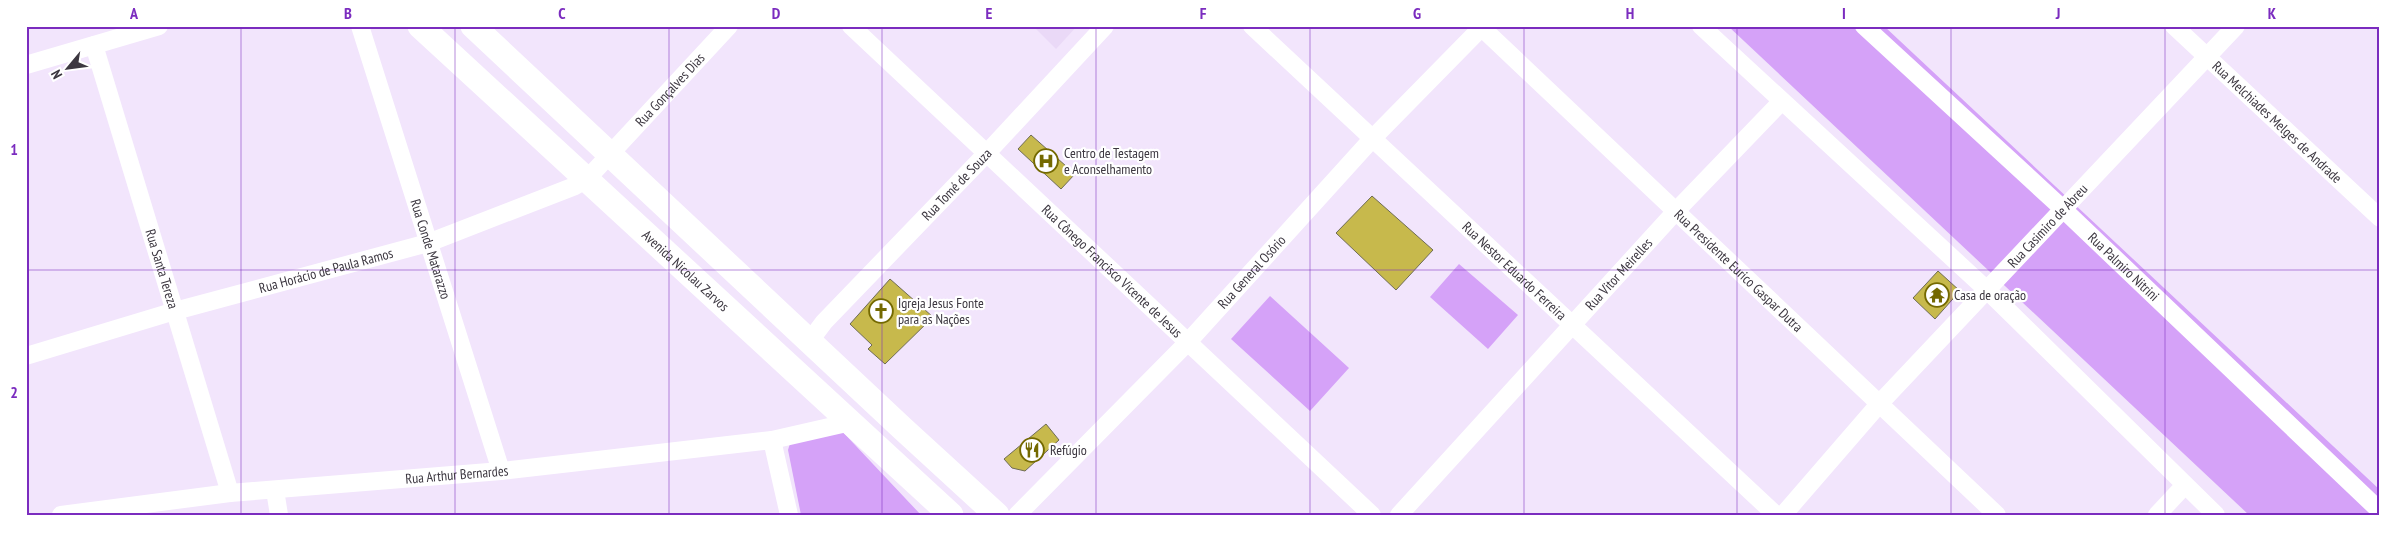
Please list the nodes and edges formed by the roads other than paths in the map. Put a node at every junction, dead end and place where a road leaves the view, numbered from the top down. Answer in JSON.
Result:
{"nodes":[{"id":1,"x":159,"y":26,"type":"edge"},
{"id":2,"x":360,"y":26,"type":"edge"},
{"id":3,"x":420,"y":26,"type":"edge"},
{"id":4,"x":474,"y":26,"type":"edge"},
{"id":5,"x":729,"y":26,"type":"edge"},
{"id":6,"x":851,"y":26,"type":"edge"},
{"id":7,"x":1105,"y":26,"type":"edge"},
{"id":8,"x":1252,"y":26,"type":"edge"},
{"id":9,"x":1701,"y":26,"type":"edge"},
{"id":10,"x":1864,"y":26,"type":"edge"},
{"id":11,"x":2174,"y":26,"type":"edge"},
{"id":12,"x":2236,"y":26,"type":"edge"},
{"id":13,"x":1481,"y":27,"type":"edge"},
{"id":14,"x":94,"y":45,"type":"junction"},
{"id":15,"x":2207,"y":57,"type":"junction"},
{"id":16,"x":26,"y":65,"type":"edge"},
{"id":17,"x":1782,"y":102,"type":"junction"},
{"id":18,"x":1372,"y":139,"type":"junction"},
{"id":19,"x":611,"y":154,"type":"junction"},
{"id":20,"x":986,"y":154,"type":"junction"},
{"id":21,"x":587,"y":179,"type":"junction"},
{"id":22,"x":2063,"y":209,"type":"junction"},
{"id":23,"x":1676,"y":211,"type":"junction"},
{"id":24,"x":2380,"y":218,"type":"edge"},
{"id":25,"x":428,"y":243,"type":"junction"},
{"id":26,"x":1987,"y":290,"type":"junction"},
{"id":27,"x":175,"y":311,"type":"junction"},
{"id":28,"x":1573,"y":325,"type":"junction"},
{"id":29,"x":810,"y":342,"type":"junction"},
{"id":30,"x":1188,"y":342,"type":"junction"},
{"id":31,"x":26,"y":356,"type":"edge"},
{"id":32,"x":790,"y":366,"type":"junction"},
{"id":33,"x":1880,"y":403,"type":"junction"},
{"id":34,"x":851,"y":422,"type":"junction"},
{"id":35,"x":772,"y":440,"type":"junction"},
{"id":36,"x":501,"y":471,"type":"junction"},
{"id":37,"x":2184,"y":485,"type":"junction"},
{"id":38,"x":275,"y":490,"type":"junction"},
{"id":39,"x":230,"y":493,"type":"junction"},
{"id":40,"x":2380,"y":511,"type":"edge"},
{"id":41,"x":61,"y":515,"type":"edge"},
{"id":42,"x":278,"y":515,"type":"edge"},
{"id":43,"x":789,"y":515,"type":"edge"},
{"id":44,"x":951,"y":515,"type":"edge"},
{"id":45,"x":996,"y":515,"type":"edge"},
{"id":46,"x":1017,"y":515,"type":"edge"},
{"id":47,"x":1372,"y":515,"type":"edge"},
{"id":48,"x":1399,"y":515,"type":"edge"},
{"id":49,"x":1776,"y":515,"type":"edge"},
{"id":50,"x":1783,"y":515,"type":"edge"},
{"id":51,"x":1997,"y":515,"type":"edge"},
{"id":52,"x":2157,"y":515,"type":"edge"},
{"id":53,"x":2216,"y":515,"type":"edge"}],
"edges":[{"from":1,"to":14,"type":"street"},
{"from":2,"to":25,"type":"street","name":"Rua Conde Matarazzo"},
{"from":3,"to":21,"type":"main road","name":"Avenida Nicolau Zarvos"},
{"from":4,"to":19,"type":"main road"},
{"from":5,"to":19,"type":"street","name":"Rua Gonçalves Dias"},
{"from":6,"to":20,"type":"street","name":"Rua Cônego Francisco Vicente de Jesus"},
{"from":7,"to":20,"type":"street","name":"Rua Tomé de Souza"},
{"from":8,"to":18,"type":"street","name":"Rua Nestor Eduardo Ferreira"},
{"from":9,"to":17,"type":"street"},
{"from":10,"to":22,"type":"street","name":"Rua Palmiro Nitrini"},
{"from":11,"to":15,"type":"street","name":"Rua Melchiades Melges de Andrade"},
{"from":12,"to":15,"type":"street","name":"Rua Casimiro de Abreu"},
{"from":13,"to":18,"type":"street","name":"Rua General Osório"},
{"from":13,"to":23,"type":"street","name":"Rua Presidente Eurico Gaspar Dutra"},
{"from":14,"to":16,"type":"street"},
{"from":14,"to":27,"type":"street","name":"Rua Santa Tereza"},
{"from":15,"to":22,"type":"street","name":"Rua Casimiro de Abreu"},
{"from":15,"to":24,"type":"street","name":"Rua Melchiades Melges de Andrade"},
{"from":17,"to":23,"type":"street","name":"Rua Vitor Meirelles"},
{"from":17,"to":26,"type":"street"},
{"from":18,"to":28,"type":"street","name":"Rua Nestor Eduardo Ferreira"},
{"from":18,"to":30,"type":"street","name":"Rua General Osório"},
{"from":19,"to":21,"type":"street","name":"Rua Horácio de Paula Ramos"},
{"from":19,"to":29,"type":"main road"},
{"from":20,"to":29,"type":"street","name":"Rua Tomé de Souza"},
{"from":20,"to":30,"type":"street","name":"Rua Cônego Francisco Vicente de Jesus"},
{"from":21,"to":25,"type":"street","name":"Rua Horácio de Paula Ramos"},
{"from":21,"to":32,"type":"main road","name":"Avenida Nicolau Zarvos"},
{"from":22,"to":26,"type":"street","name":"Rua Casimiro de Abreu"},
{"from":22,"to":40,"type":"street","name":"Rua Palmiro Nitrini"},
{"from":23,"to":28,"type":"street","name":"Rua Vitor Meirelles"},
{"from":23,"to":33,"type":"street","name":"Rua Presidente Eurico Gaspar Dutra"},
{"from":25,"to":27,"type":"street","name":"Rua Horácio de Paula Ramos"},
{"from":25,"to":36,"type":"street","name":"Rua Conde Matarazzo"},
{"from":26,"to":33,"type":"street","name":"Rua Casimiro de Abreu"},
{"from":26,"to":37,"type":"street"},
{"from":27,"to":31,"type":"street","name":"Rua Horácio de Paula Ramos"},
{"from":27,"to":39,"type":"street","name":"Rua Santa Tereza"},
{"from":28,"to":48,"type":"street","name":"Rua Vitor Meirelles"},
{"from":28,"to":49,"type":"street","name":"Rua Nestor Eduardo Ferreira"},
{"from":29,"to":32,"type":"main road"},
{"from":29,"to":45,"type":"main road"},
{"from":30,"to":46,"type":"street","name":"Rua General Osório"},
{"from":30,"to":47,"type":"street","name":"Rua Cônego Francisco Vicente de Jesus"},
{"from":32,"to":34,"type":"main road","name":"Avenida Nicolau Zarvos"},
{"from":33,"to":50,"type":"street","name":"Rua Casimiro de Abreu"},
{"from":33,"to":51,"type":"street","name":"Rua Presidente Eurico Gaspar Dutra"},
{"from":34,"to":35,"type":"street","name":"Rua Arthur Bernardes"},
{"from":34,"to":44,"type":"main road","name":"Avenida Nicolau Zarvos"},
{"from":35,"to":36,"type":"street","name":"Rua Arthur Bernardes"},
{"from":35,"to":43,"type":"street"},
{"from":36,"to":38,"type":"street","name":"Rua Arthur Bernardes"},
{"from":37,"to":52,"type":"street"},
{"from":37,"to":53,"type":"street"},
{"from":38,"to":39,"type":"street","name":"Rua Arthur Bernardes"},
{"from":38,"to":42,"type":"street"},
{"from":39,"to":41,"type":"street","name":"Rua Arthur Bernardes"}]}
